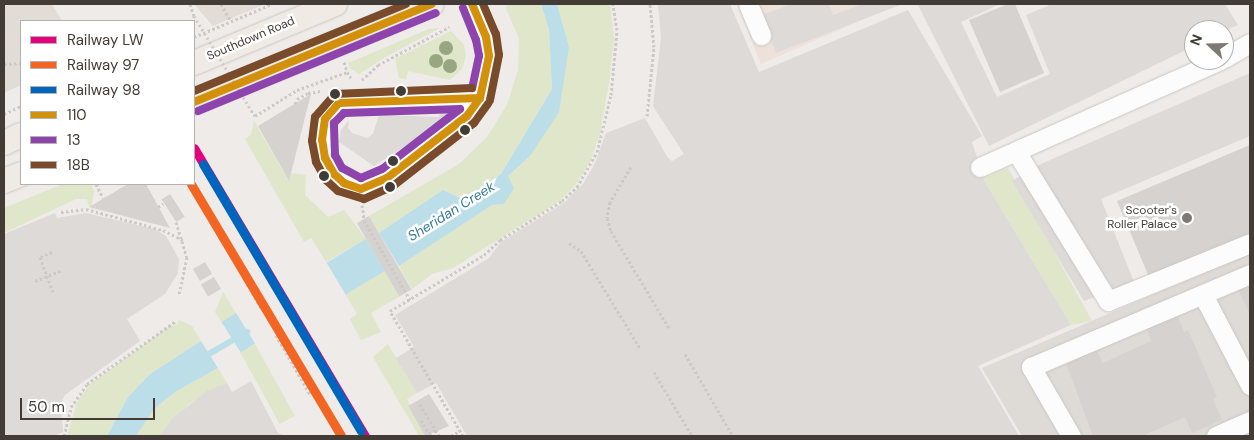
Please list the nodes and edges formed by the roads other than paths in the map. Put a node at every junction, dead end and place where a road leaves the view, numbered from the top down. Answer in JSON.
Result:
{"nodes":[{"id":1,"x":335,"y":4,"type":"edge"},
{"id":2,"x":432,"y":4,"type":"edge"},
{"id":3,"x":472,"y":4,"type":"edge"},
{"id":4,"x":748,"y":4,"type":"edge"},
{"id":5,"x":761,"y":35,"type":"dead end"},
{"id":6,"x":1250,"y":43,"type":"edge"},
{"id":7,"x":1234,"y":52,"type":"edge"},
{"id":8,"x":195,"y":62,"type":"edge"},
{"id":9,"x":1198,"y":70,"type":"edge"},
{"id":10,"x":480,"y":98,"type":"junction"},
{"id":11,"x":195,"y":102,"type":"edge"},
{"id":12,"x":20,"y":135,"type":"edge"},
{"id":13,"x":4,"y":143,"type":"edge"},
{"id":14,"x":1017,"y":153,"type":"junction"},
{"id":15,"x":980,"y":167,"type":"dead end"},
{"id":16,"x":20,"y":174,"type":"edge"},
{"id":17,"x":4,"y":181,"type":"edge"},
{"id":18,"x":1250,"y":243,"type":"edge"},
{"id":19,"x":1250,"y":274,"type":"edge"},
{"id":20,"x":1203,"y":295,"type":"junction"},
{"id":21,"x":1250,"y":385,"type":"edge"},
{"id":22,"x":1250,"y":421,"type":"edge"},
{"id":23,"x":1071,"y":436,"type":"edge"},
{"id":24,"x":1216,"y":436,"type":"edge"}],
"edges":[{"from":1,"to":8,"type":"main road","name":"Southdown Road"},
{"from":2,"to":11,"type":"main road"},
{"from":3,"to":10,"type":"lane"},
{"from":4,"to":5,"type":"lane"},
{"from":6,"to":7,"type":"lane"},
{"from":9,"to":14,"type":"lane"},
{"from":10,"to":10,"type":"lane"},
{"from":12,"to":13,"type":"main road"},
{"from":14,"to":15,"type":"lane"},
{"from":14,"to":18,"type":"lane"},
{"from":16,"to":17,"type":"main road"},
{"from":19,"to":20,"type":"lane"},
{"from":20,"to":21,"type":"lane"},
{"from":20,"to":23,"type":"lane"},
{"from":22,"to":24,"type":"lane"}]}
